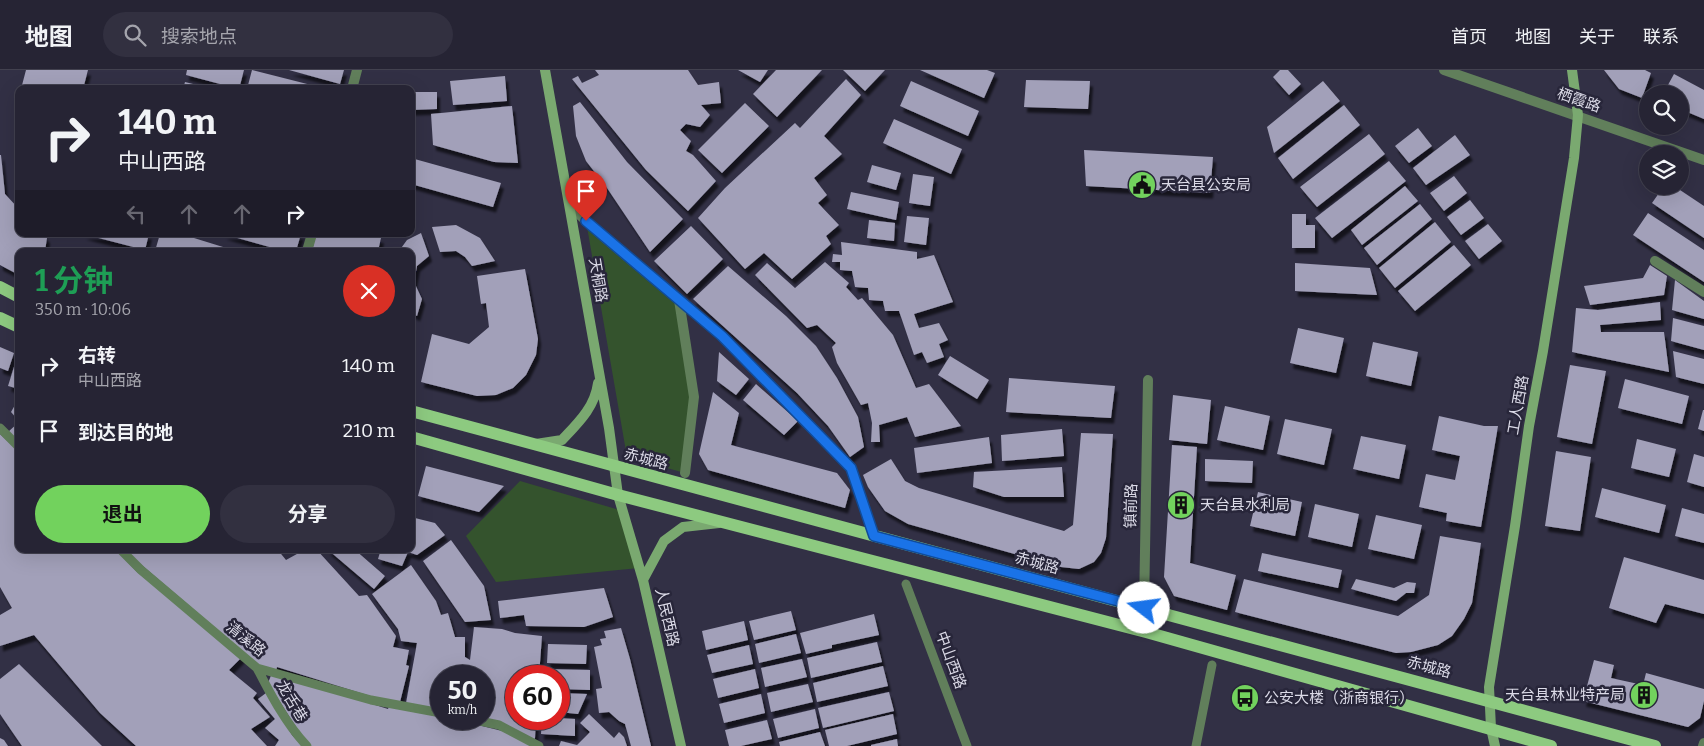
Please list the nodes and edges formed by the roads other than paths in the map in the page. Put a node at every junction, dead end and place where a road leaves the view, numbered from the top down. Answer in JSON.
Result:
{"nodes":[{"id":1,"x":357,"y":70,"type":"edge"},
{"id":2,"x":546,"y":70,"type":"edge"},
{"id":3,"x":1444,"y":70,"type":"edge"},
{"id":4,"x":1572,"y":70,"type":"edge"},
{"id":5,"x":353,"y":85,"type":"edge"},
{"id":6,"x":1578,"y":115,"type":"junction"},
{"id":7,"x":1704,"y":160,"type":"edge"},
{"id":8,"x":570,"y":206,"type":"junction"},
{"id":9,"x":1655,"y":261,"type":"dead end"},
{"id":10,"x":0,"y":287,"type":"edge"},
{"id":11,"x":1704,"y":292,"type":"edge"},
{"id":12,"x":15,"y":295,"type":"edge"},
{"id":13,"x":679,"y":300,"type":"junction"},
{"id":14,"x":0,"y":318,"type":"edge"},
{"id":15,"x":15,"y":325,"type":"edge"},
{"id":16,"x":599,"y":377,"type":"junction"},
{"id":17,"x":1148,"y":380,"type":"dead end"},
{"id":18,"x":415,"y":412,"type":"edge"},
{"id":19,"x":0,"y":428,"type":"edge"},
{"id":20,"x":415,"y":437,"type":"edge"},
{"id":21,"x":15,"y":443,"type":"edge"},
{"id":22,"x":532,"y":444,"type":"junction"},
{"id":23,"x":614,"y":468,"type":"junction"},
{"id":24,"x":685,"y":473,"type":"dead end"},
{"id":25,"x":618,"y":495,"type":"junction"},
{"id":26,"x":723,"y":522,"type":"junction"},
{"id":27,"x":874,"y":536,"type":"junction"},
{"id":28,"x":124,"y":553,"type":"edge"},
{"id":29,"x":643,"y":580,"type":"junction"},
{"id":30,"x":906,"y":584,"type":"dead end"},
{"id":31,"x":1144,"y":608,"type":"junction"},
{"id":32,"x":1146,"y":632,"type":"junction"},
{"id":33,"x":1212,"y":665,"type":"dead end"},
{"id":34,"x":257,"y":668,"type":"junction"},
{"id":35,"x":1489,"y":700,"type":"junction"},
{"id":36,"x":430,"y":711,"type":"edge"},
{"id":37,"x":495,"y":724,"type":"edge"},
{"id":38,"x":1491,"y":728,"type":"junction"},
{"id":39,"x":307,"y":746,"type":"edge"},
{"id":40,"x":539,"y":746,"type":"edge"},
{"id":41,"x":681,"y":746,"type":"edge"},
{"id":42,"x":967,"y":746,"type":"edge"},
{"id":43,"x":1196,"y":746,"type":"edge"},
{"id":44,"x":1495,"y":746,"type":"edge"},
{"id":45,"x":1551,"y":746,"type":"edge"},
{"id":46,"x":1655,"y":746,"type":"edge"}],
"edges":[{"from":1,"to":5,"type":"street"},
{"from":2,"to":8,"type":"main road","name":"天桐路"},
{"from":3,"to":6,"type":"street","name":"栖霞路"},
{"from":4,"to":6,"type":"main road","name":"工人西路"},
{"from":6,"to":7,"type":"street","name":"栖霞路"},
{"from":6,"to":35,"type":"main road","name":"工人西路"},
{"from":8,"to":13,"type":"street"},
{"from":8,"to":16,"type":"main road","name":"天桐路"},
{"from":9,"to":11,"type":"street"},
{"from":10,"to":12,"type":"main road"},
{"from":13,"to":24,"type":"street"},
{"from":13,"to":27,"type":"street"},
{"from":14,"to":15,"type":"main road"},
{"from":16,"to":22,"type":"main road"},
{"from":16,"to":23,"type":"main road","name":"天桐路"},
{"from":17,"to":31,"type":"street","name":"镇前路"},
{"from":18,"to":22,"type":"main road","name":"赤城路"},
{"from":19,"to":21,"type":"street"},
{"from":20,"to":25,"type":"main road"},
{"from":22,"to":23,"type":"main road","name":"赤城路"},
{"from":23,"to":25,"type":"main road","name":"天桐路"},
{"from":23,"to":27,"type":"main road","name":"赤城路"},
{"from":25,"to":26,"type":"main road"},
{"from":25,"to":29,"type":"main road","name":"人民西路"},
{"from":26,"to":29,"type":"main road"},
{"from":26,"to":32,"type":"main road"},
{"from":27,"to":31,"type":"main road","name":"赤城路"},
{"from":28,"to":34,"type":"street","name":"清溪路"},
{"from":29,"to":41,"type":"main road","name":"人民西路"},
{"from":30,"to":42,"type":"street","name":"中山西路"},
{"from":31,"to":32,"type":"street","name":"镇前路"},
{"from":31,"to":35,"type":"main road","name":"赤城路"},
{"from":32,"to":38,"type":"main road"},
{"from":33,"to":43,"type":"street"},
{"from":34,"to":36,"type":"street","name":"清溪路"},
{"from":34,"to":39,"type":"street","name":"龙舌巷"},
{"from":35,"to":38,"type":"main road","name":"工人西路"},
{"from":35,"to":46,"type":"main road","name":"赤城路"},
{"from":37,"to":40,"type":"street"},
{"from":38,"to":44,"type":"main road","name":"工人西路"},
{"from":38,"to":45,"type":"main road"}]}
